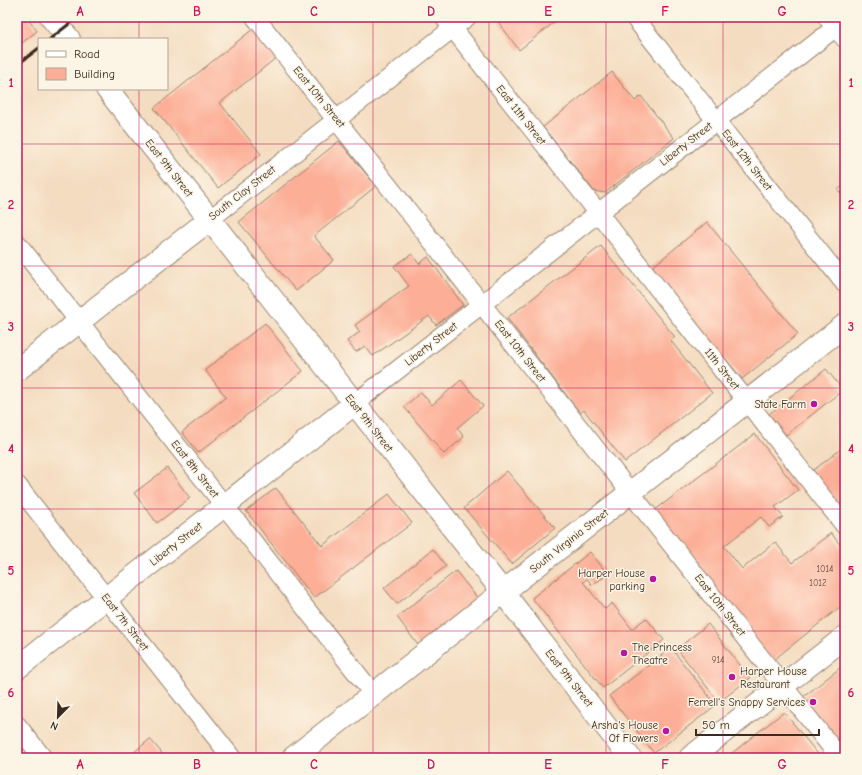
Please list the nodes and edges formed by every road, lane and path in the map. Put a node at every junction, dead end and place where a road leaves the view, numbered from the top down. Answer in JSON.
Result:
{"nodes":[{"id":1,"x":51,"y":17,"type":"edge"},
{"id":2,"x":255,"y":17,"type":"edge"},
{"id":3,"x":467,"y":17,"type":"edge"},
{"id":4,"x":634,"y":17,"type":"edge"},
{"id":5,"x":448,"y":23,"type":"edge"},
{"id":6,"x":838,"y":26,"type":"edge"},
{"id":7,"x":68,"y":38,"type":"edge"},
{"id":8,"x":108,"y":90,"type":"edge"},
{"id":9,"x":337,"y":119,"type":"junction"},
{"id":10,"x":716,"y":121,"type":"junction"},
{"id":11,"x":598,"y":213,"type":"junction"},
{"id":12,"x":209,"y":220,"type":"junction"},
{"id":13,"x":17,"y":243,"type":"edge"},
{"id":14,"x":845,"y":284,"type":"edge"},
{"id":15,"x":482,"y":304,"type":"junction"},
{"id":16,"x":79,"y":321,"type":"junction"},
{"id":17,"x":845,"y":325,"type":"edge"},
{"id":18,"x":17,"y":370,"type":"edge"},
{"id":19,"x":747,"y":401,"type":"junction"},
{"id":20,"x":354,"y":404,"type":"junction"},
{"id":21,"x":17,"y":485,"type":"edge"},
{"id":22,"x":631,"y":492,"type":"junction"},
{"id":23,"x":225,"y":506,"type":"junction"},
{"id":24,"x":845,"y":526,"type":"edge"},
{"id":25,"x":503,"y":592,"type":"junction"},
{"id":26,"x":106,"y":599,"type":"junction"},
{"id":27,"x":845,"y":637,"type":"edge"},
{"id":28,"x":17,"y":668,"type":"edge"},
{"id":29,"x":783,"y":685,"type":"junction"},
{"id":30,"x":374,"y":695,"type":"junction"},
{"id":31,"x":17,"y":725,"type":"edge"},
{"id":32,"x":43,"y":758,"type":"edge"},
{"id":33,"x":232,"y":758,"type":"edge"},
{"id":34,"x":293,"y":758,"type":"edge"},
{"id":35,"x":630,"y":758,"type":"edge"},
{"id":36,"x":690,"y":758,"type":"edge"},
{"id":37,"x":840,"y":758,"type":"edge"}],
"edges":[{"from":1,"to":7,"type":"main road"},
{"from":2,"to":9,"type":"street","name":"East 10th Street"},
{"from":3,"to":5,"type":"street","name":"South Clay Street"},
{"from":4,"to":10,"type":"street","name":"East 12th Street"},
{"from":5,"to":9,"type":"street","name":"South Clay Street"},
{"from":5,"to":11,"type":"street","name":"East 11th Street"},
{"from":6,"to":10,"type":"street","name":"Liberty Street"},
{"from":8,"to":12,"type":"main road","name":"East 9th Street"},
{"from":9,"to":12,"type":"street","name":"South Clay Street"},
{"from":9,"to":15,"type":"street","name":"East 10th Street"},
{"from":10,"to":11,"type":"street","name":"Liberty Street"},
{"from":10,"to":14,"type":"street","name":"East 12th Street"},
{"from":11,"to":15,"type":"street","name":"Liberty Street"},
{"from":11,"to":19,"type":"street","name":"11th Street"},
{"from":12,"to":16,"type":"main road","name":"South Clay Street"},
{"from":12,"to":20,"type":"main road","name":"East 9th Street"},
{"from":13,"to":16,"type":"street","name":"East 8th Street"},
{"from":15,"to":20,"type":"street","name":"Liberty Street"},
{"from":15,"to":22,"type":"street","name":"East 10th Street"},
{"from":16,"to":18,"type":"main road","name":"South Clay Street"},
{"from":16,"to":23,"type":"street","name":"East 8th Street"},
{"from":17,"to":19,"type":"main road","name":"South Virginia Street"},
{"from":19,"to":22,"type":"main road","name":"South Virginia Street"},
{"from":19,"to":24,"type":"street","name":"11th Street"},
{"from":20,"to":23,"type":"main road","name":"Liberty Street"},
{"from":20,"to":25,"type":"main road","name":"East 9th Street"},
{"from":21,"to":26,"type":"street","name":"East 7th Street"},
{"from":22,"to":25,"type":"main road","name":"South Virginia Street"},
{"from":22,"to":29,"type":"street","name":"East 10th Street"},
{"from":23,"to":26,"type":"main road","name":"Liberty Street"},
{"from":23,"to":30,"type":"street","name":"East 8th Street"},
{"from":25,"to":30,"type":"main road","name":"South Virginia Street"},
{"from":25,"to":35,"type":"main road","name":"East 9th Street"},
{"from":26,"to":28,"type":"main road","name":"Liberty Street"},
{"from":26,"to":33,"type":"street","name":"East 7th Street"},
{"from":27,"to":29,"type":"main road"},
{"from":29,"to":36,"type":"main road"},
{"from":29,"to":37,"type":"street","name":"East 10th Street"},
{"from":30,"to":34,"type":"main road","name":"South Virginia Street"},
{"from":31,"to":32,"type":"street"}]}
